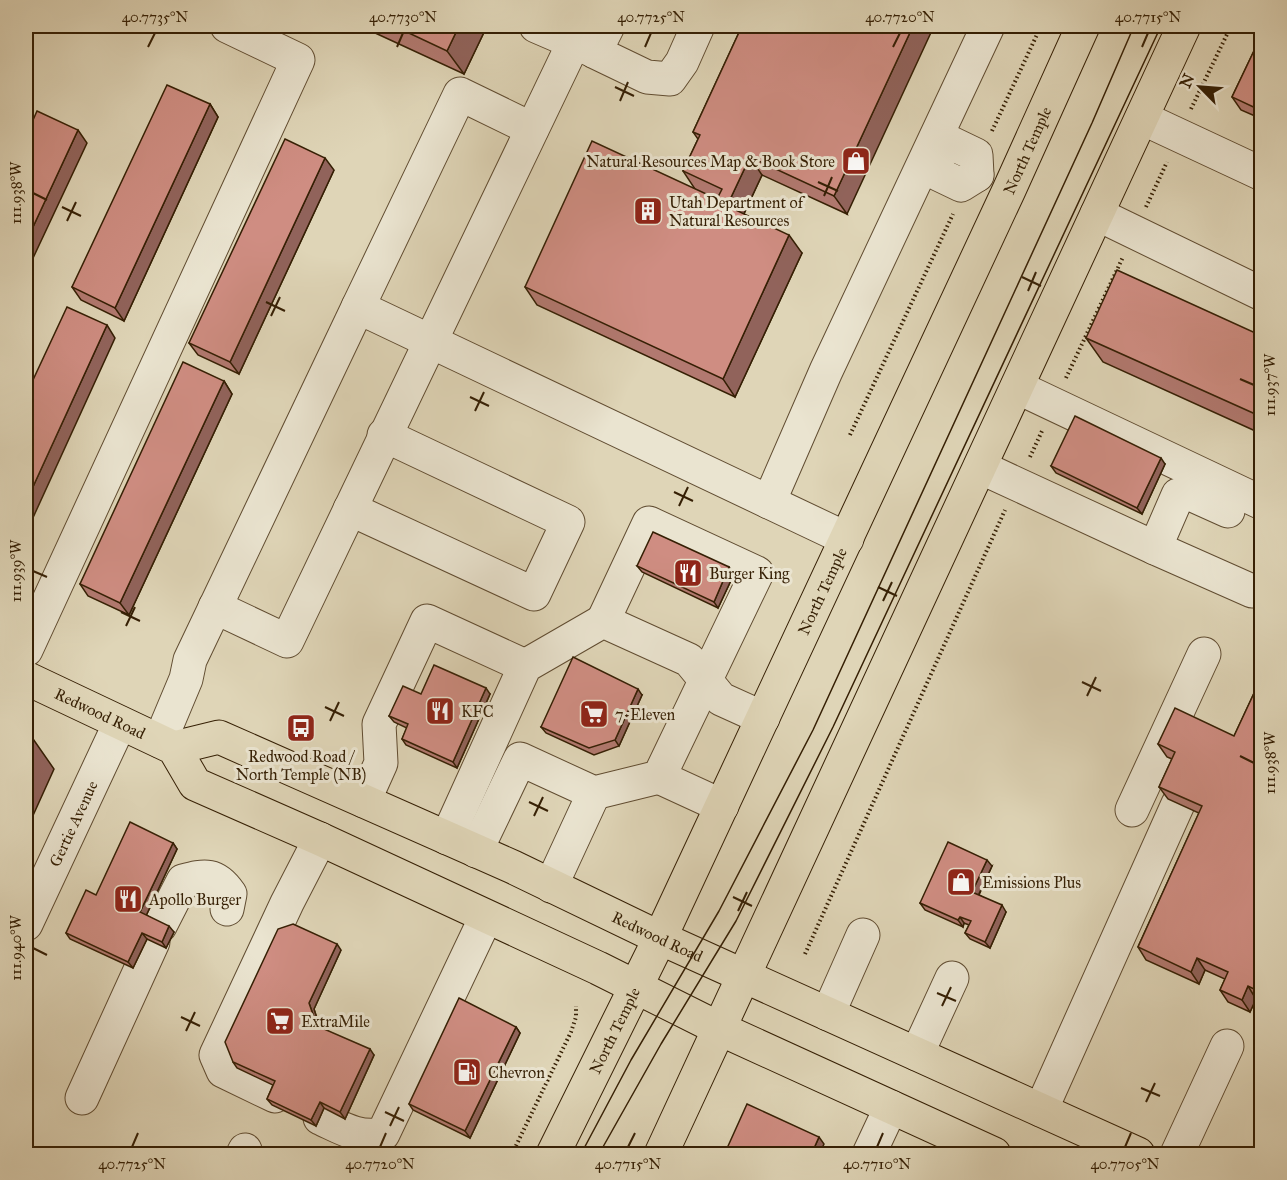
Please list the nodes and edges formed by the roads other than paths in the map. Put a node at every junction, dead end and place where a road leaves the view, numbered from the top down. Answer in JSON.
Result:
{"nodes":[{"id":1,"x":227,"y":26,"type":"edge"},
{"id":2,"x":536,"y":26,"type":"edge"},
{"id":3,"x":698,"y":26,"type":"edge"},
{"id":4,"x":988,"y":26,"type":"edge"},
{"id":5,"x":1083,"y":26,"type":"edge"},
{"id":6,"x":1184,"y":26,"type":"edge"},
{"id":7,"x":592,"y":40,"type":"edge"},
{"id":8,"x":1142,"y":118,"type":"junction"},
{"id":9,"x":532,"y":129,"type":"junction"},
{"id":10,"x":933,"y":152,"type":"junction"},
{"id":11,"x":1262,"y":174,"type":"edge"},
{"id":12,"x":1009,"y":190,"type":"junction"},
{"id":13,"x":1097,"y":214,"type":"junction"},
{"id":14,"x":1262,"y":294,"type":"edge"},
{"id":15,"x":358,"y":307,"type":"junction"},
{"id":16,"x":429,"y":340,"type":"junction"},
{"id":17,"x":1017,"y":387,"type":"junction"},
{"id":18,"x":384,"y":435,"type":"junction"},
{"id":19,"x":980,"y":466,"type":"junction"},
{"id":20,"x":769,"y":502,"type":"junction"},
{"id":21,"x":1262,"y":503,"type":"edge"},
{"id":22,"x":350,"y":509,"type":"junction"},
{"id":23,"x":1262,"y":526,"type":"edge"},
{"id":24,"x":847,"y":539,"type":"junction"},
{"id":25,"x":1155,"y":548,"type":"junction"},
{"id":26,"x":1262,"y":589,"type":"edge"},
{"id":27,"x":215,"y":607,"type":"junction"},
{"id":28,"x":603,"y":621,"type":"junction"},
{"id":29,"x":26,"y":650,"type":"edge"},
{"id":30,"x":1204,"y":654,"type":"dead end"},
{"id":31,"x":525,"y":666,"type":"junction"},
{"id":32,"x":26,"y":678,"type":"edge"},
{"id":33,"x":706,"y":680,"type":"junction"},
{"id":34,"x":764,"y":718,"type":"junction"},
{"id":35,"x":120,"y":723,"type":"junction"},
{"id":36,"x":167,"y":745,"type":"junction"},
{"id":37,"x":659,"y":777,"type":"junction"},
{"id":38,"x":594,"y":793,"type":"junction"},
{"id":39,"x":364,"y":801,"type":"junction"},
{"id":40,"x":1178,"y":804,"type":"edge"},
{"id":41,"x":722,"y":806,"type":"junction"},
{"id":42,"x":1132,"y":810,"type":"dead end"},
{"id":43,"x":320,"y":839,"type":"junction"},
{"id":44,"x":461,"y":844,"type":"junction"},
{"id":45,"x":551,"y":886,"type":"junction"},
{"id":46,"x":228,"y":909,"type":"dead end"},
{"id":47,"x":486,"y":917,"type":"junction"},
{"id":48,"x":26,"y":924,"type":"edge"},
{"id":49,"x":863,"y":935,"type":"dead end"},
{"id":50,"x":660,"y":938,"type":"junction"},
{"id":51,"x":742,"y":975,"type":"junction"},
{"id":52,"x":952,"y":978,"type":"dead end"},
{"id":53,"x":636,"y":986,"type":"junction"},
{"id":54,"x":828,"y":1014,"type":"junction"},
{"id":55,"x":718,"y":1028,"type":"junction"},
{"id":56,"x":1227,"y":1047,"type":"dead end"},
{"id":57,"x":917,"y":1054,"type":"junction"},
{"id":58,"x":275,"y":1096,"type":"edge"},
{"id":59,"x":82,"y":1098,"type":"dead end"},
{"id":60,"x":891,"y":1107,"type":"junction"},
{"id":61,"x":1041,"y":1110,"type":"junction"},
{"id":62,"x":320,"y":1118,"type":"dead end"},
{"id":63,"x":950,"y":1146,"type":"edge"},
{"id":64,"x":554,"y":1155,"type":"edge"},
{"id":65,"x":661,"y":1155,"type":"edge"},
{"id":66,"x":869,"y":1155,"type":"edge"},
{"id":67,"x":994,"y":1155,"type":"edge"},
{"id":68,"x":1138,"y":1155,"type":"edge"},
{"id":69,"x":1177,"y":1155,"type":"edge"}],
"edges":[{"from":1,"to":29,"type":"street"},
{"from":2,"to":7,"type":"street"},
{"from":3,"to":7,"type":"street"},
{"from":4,"to":10,"type":"street"},
{"from":5,"to":12,"type":"main road","name":"North Temple"},
{"from":6,"to":8,"type":"main road"},
{"from":7,"to":9,"type":"street"},
{"from":8,"to":11,"type":"street"},
{"from":8,"to":13,"type":"main road"},
{"from":9,"to":15,"type":"street"},
{"from":9,"to":16,"type":"street"},
{"from":10,"to":12,"type":"street"},
{"from":10,"to":20,"type":"street"},
{"from":12,"to":24,"type":"main road","name":"North Temple"},
{"from":13,"to":14,"type":"street"},
{"from":13,"to":17,"type":"main road"},
{"from":15,"to":16,"type":"street"},
{"from":15,"to":27,"type":"street"},
{"from":16,"to":18,"type":"street"},
{"from":16,"to":20,"type":"street"},
{"from":17,"to":19,"type":"main road"},
{"from":17,"to":21,"type":"street"},
{"from":18,"to":22,"type":"street"},
{"from":18,"to":22,"type":"street"},
{"from":19,"to":25,"type":"street"},
{"from":19,"to":51,"type":"main road"},
{"from":20,"to":24,"type":"street"},
{"from":22,"to":27,"type":"street"},
{"from":23,"to":25,"type":"street"},
{"from":24,"to":34,"type":"main road","name":"North Temple"},
{"from":25,"to":26,"type":"street"},
{"from":27,"to":36,"type":"street"},
{"from":28,"to":31,"type":"street"},
{"from":28,"to":33,"type":"street"},
{"from":28,"to":33,"type":"street"},
{"from":30,"to":42,"type":"street"},
{"from":31,"to":39,"type":"street"},
{"from":31,"to":44,"type":"street"},
{"from":32,"to":35,"type":"main road","name":"Redwood Road"},
{"from":33,"to":34,"type":"street"},
{"from":33,"to":37,"type":"street"},
{"from":34,"to":41,"type":"main road","name":"North Temple"},
{"from":35,"to":36,"type":"main road","name":"Redwood Road"},
{"from":35,"to":48,"type":"street","name":"Gertie Avenue"},
{"from":36,"to":39,"type":"main road","name":"Redwood Road"},
{"from":36,"to":43,"type":"main road"},
{"from":37,"to":38,"type":"street"},
{"from":37,"to":41,"type":"street"},
{"from":38,"to":44,"type":"street"},
{"from":38,"to":45,"type":"street"},
{"from":39,"to":44,"type":"main road","name":"Redwood Road"},
{"from":40,"to":61,"type":"street"},
{"from":41,"to":50,"type":"main road","name":"North Temple"},
{"from":43,"to":47,"type":"main road"},
{"from":43,"to":58,"type":"street"},
{"from":44,"to":45,"type":"main road","name":"Redwood Road"},
{"from":45,"to":50,"type":"main road","name":"Redwood Road"},
{"from":46,"to":59,"type":"street"},
{"from":47,"to":53,"type":"main road"},
{"from":47,"to":62,"type":"street"},
{"from":49,"to":54,"type":"street"},
{"from":50,"to":51,"type":"main road","name":"Redwood Road"},
{"from":50,"to":53,"type":"main road","name":"North Temple"},
{"from":51,"to":54,"type":"main road","name":"Redwood Road"},
{"from":51,"to":55,"type":"main road"},
{"from":52,"to":57,"type":"street"},
{"from":53,"to":55,"type":"main road"},
{"from":53,"to":64,"type":"main road","name":"North Temple"},
{"from":54,"to":57,"type":"main road","name":"Redwood Road"},
{"from":55,"to":60,"type":"main road"},
{"from":55,"to":65,"type":"main road"},
{"from":56,"to":69,"type":"street"},
{"from":57,"to":61,"type":"main road","name":"Redwood Road"},
{"from":60,"to":63,"type":"main road"},
{"from":60,"to":66,"type":"street"},
{"from":61,"to":68,"type":"main road","name":"Redwood Road"},
{"from":63,"to":67,"type":"main road"}]}
